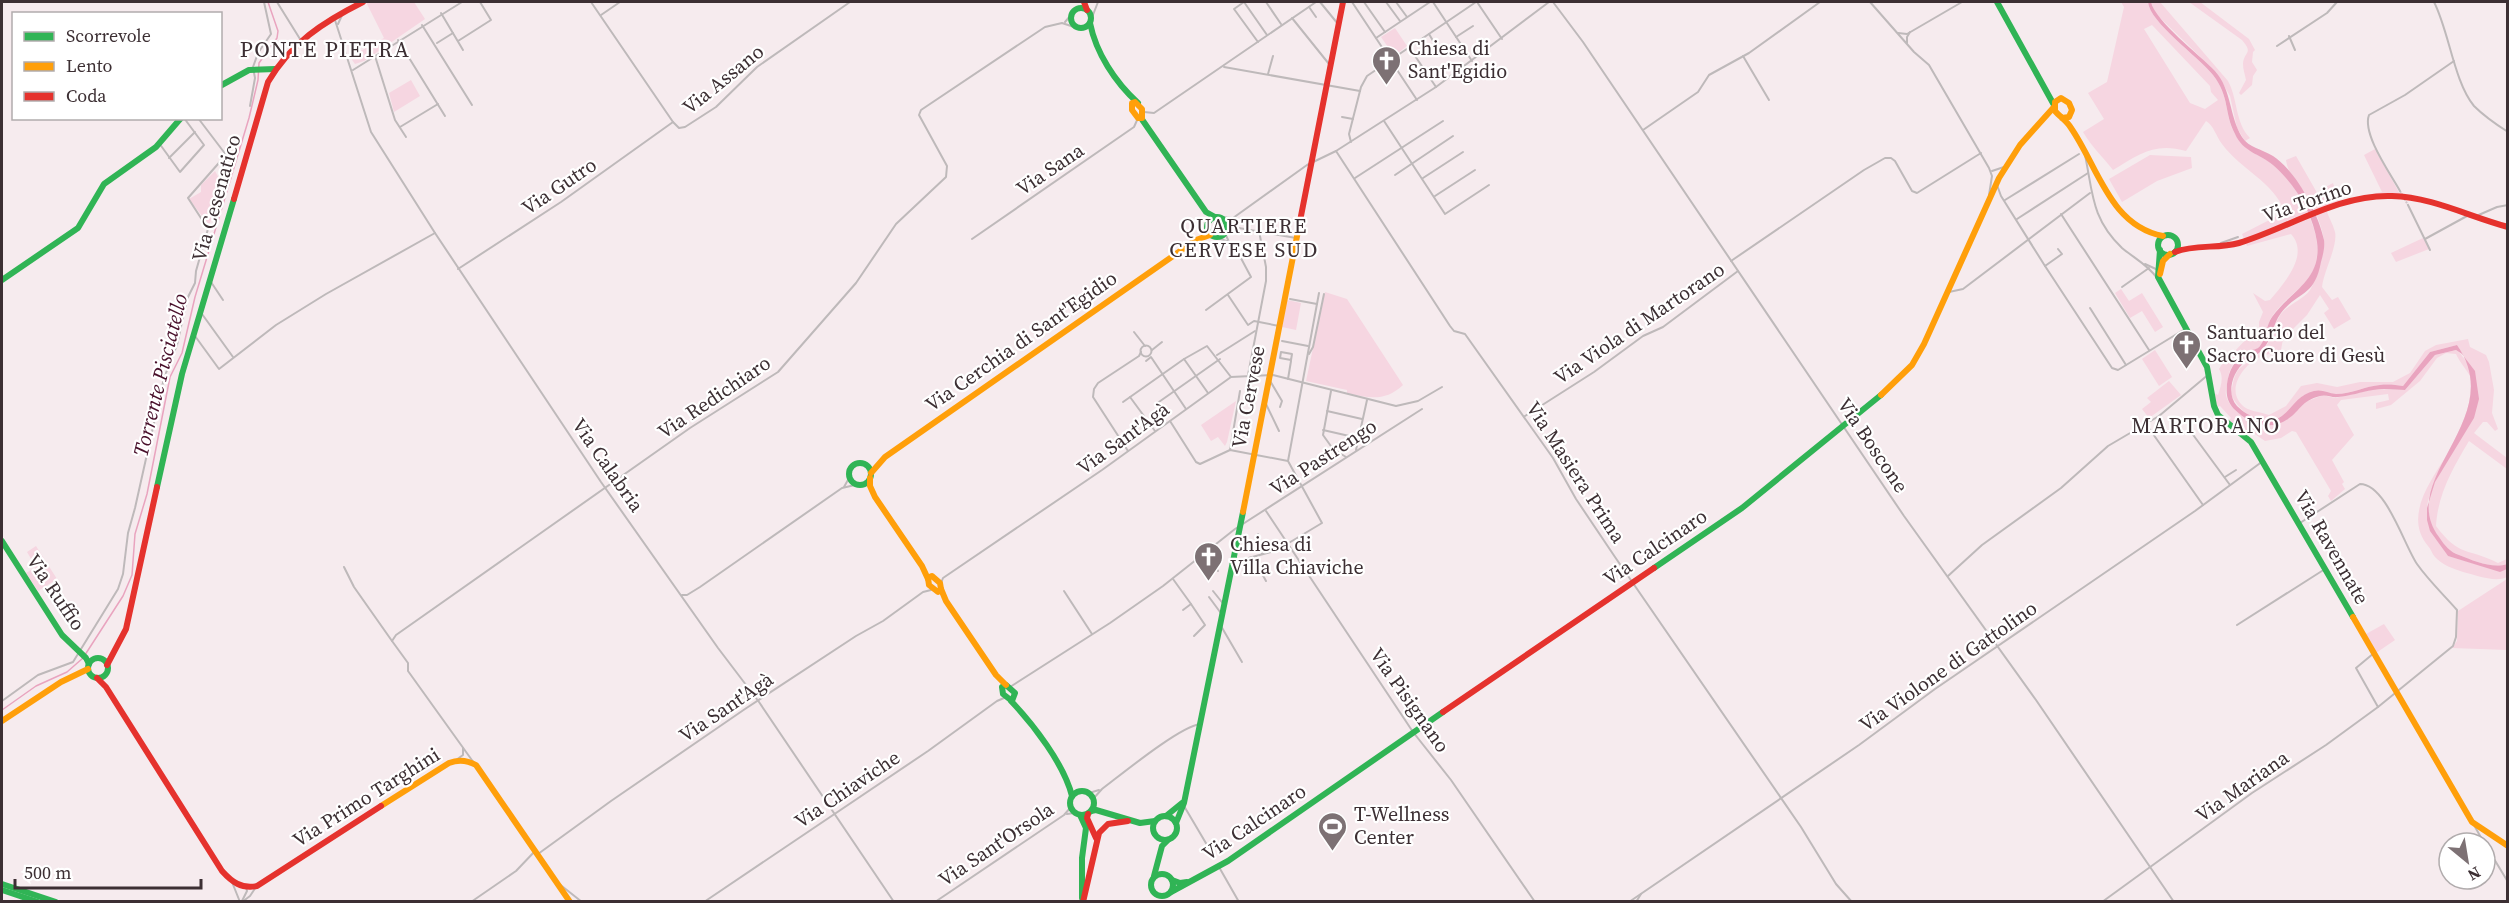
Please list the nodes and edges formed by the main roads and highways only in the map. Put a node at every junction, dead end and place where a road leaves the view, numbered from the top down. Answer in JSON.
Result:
{"nodes":[{"id":1,"x":363,"y":2,"type":"edge"},
{"id":2,"x":1082,"y":2,"type":"edge"},
{"id":3,"x":1343,"y":2,"type":"edge"},
{"id":4,"x":1996,"y":2,"type":"edge"},
{"id":5,"x":1088,"y":11,"type":"junction"},
{"id":6,"x":1072,"y":13,"type":"junction"},
{"id":7,"x":1091,"y":21,"type":"junction"},
{"id":8,"x":1077,"y":28,"type":"junction"},
{"id":9,"x":1095,"y":41,"type":"junction"},
{"id":10,"x":275,"y":69,"type":"junction"},
{"id":11,"x":222,"y":85,"type":"edge"},
{"id":12,"x":2046,"y":86,"type":"junction"},
{"id":13,"x":2061,"y":99,"type":"junction"},
{"id":14,"x":2054,"y":106,"type":"junction"},
{"id":15,"x":2070,"y":115,"type":"junction"},
{"id":16,"x":2061,"y":117,"type":"junction"},
{"id":17,"x":180,"y":120,"type":"edge"},
{"id":18,"x":2042,"y":122,"type":"junction"},
{"id":19,"x":2070,"y":127,"type":"junction"},
{"id":20,"x":1206,"y":212,"type":"junction"},
{"id":21,"x":1218,"y":217,"type":"junction"},
{"id":22,"x":1207,"y":226,"type":"junction"},
{"id":23,"x":2508,"y":226,"type":"edge"},
{"id":24,"x":2150,"y":234,"type":"junction"},
{"id":25,"x":1213,"y":236,"type":"junction"},
{"id":26,"x":2163,"y":237,"type":"junction"},
{"id":27,"x":1196,"y":240,"type":"junction"},
{"id":28,"x":2178,"y":241,"type":"junction"},
{"id":29,"x":2159,"y":248,"type":"junction"},
{"id":30,"x":2186,"y":248,"type":"junction"},
{"id":31,"x":2172,"y":253,"type":"junction"},
{"id":32,"x":2156,"y":268,"type":"junction"},
{"id":33,"x":2,"y":277,"type":"edge"},
{"id":34,"x":2166,"y":292,"type":"junction"},
{"id":35,"x":885,"y":457,"type":"junction"},
{"id":36,"x":864,"y":464,"type":"junction"},
{"id":37,"x":871,"y":476,"type":"junction"},
{"id":38,"x":857,"y":485,"type":"junction"},
{"id":39,"x":875,"y":497,"type":"junction"},
{"id":40,"x":2,"y":541,"type":"edge"},
{"id":41,"x":111,"y":654,"type":"junction"},
{"id":42,"x":90,"y":663,"type":"junction"},
{"id":43,"x":107,"y":665,"type":"junction"},
{"id":44,"x":104,"y":675,"type":"junction"},
{"id":45,"x":106,"y":687,"type":"junction"},
{"id":46,"x":2,"y":721,"type":"edge"},
{"id":47,"x":1068,"y":781,"type":"junction"},
{"id":48,"x":1085,"y":792,"type":"junction"},
{"id":49,"x":1072,"y":796,"type":"junction"},
{"id":50,"x":1094,"y":801,"type":"junction"},
{"id":51,"x":1184,"y":806,"type":"junction"},
{"id":52,"x":1075,"y":812,"type":"junction"},
{"id":53,"x":1090,"y":812,"type":"junction"},
{"id":54,"x":1104,"y":813,"type":"junction"},
{"id":55,"x":1166,"y":816,"type":"junction"},
{"id":56,"x":1155,"y":820,"type":"junction"},
{"id":57,"x":1128,"y":821,"type":"junction"},
{"id":58,"x":1140,"y":823,"type":"junction"},
{"id":59,"x":1176,"y":824,"type":"junction"},
{"id":60,"x":1153,"y":830,"type":"junction"},
{"id":61,"x":1157,"y":837,"type":"junction"},
{"id":62,"x":1096,"y":838,"type":"junction"},
{"id":63,"x":1168,"y":840,"type":"junction"},
{"id":64,"x":2508,"y":846,"type":"edge"},
{"id":65,"x":1158,"y":856,"type":"junction"},
{"id":66,"x":1165,"y":874,"type":"junction"},
{"id":67,"x":1154,"y":877,"type":"junction"},
{"id":68,"x":1172,"y":880,"type":"junction"},
{"id":69,"x":1191,"y":881,"type":"junction"},
{"id":70,"x":2,"y":884,"type":"edge"},
{"id":71,"x":2,"y":890,"type":"edge"},
{"id":72,"x":1164,"y":897,"type":"edge"},
{"id":73,"x":38,"y":902,"type":"edge"},
{"id":74,"x":56,"y":902,"type":"edge"},
{"id":75,"x":570,"y":902,"type":"edge"},
{"id":76,"x":1083,"y":902,"type":"edge"}],
"edges":[{"from":1,"to":10,"type":"main road","name":"Via Cesenatico"},
{"from":2,"to":5,"type":"main road"},
{"from":2,"to":6,"type":"main road"},
{"from":3,"to":51,"type":"main road","name":"Via Cervese"},
{"from":4,"to":12,"type":"main road"},
{"from":5,"to":6,"type":"main road"},
{"from":5,"to":7,"type":"main road"},
{"from":6,"to":8,"type":"main road"},
{"from":7,"to":8,"type":"main road"},
{"from":7,"to":9,"type":"main road"},
{"from":8,"to":9,"type":"main road"},
{"from":9,"to":20,"type":"main road"},
{"from":10,"to":11,"type":"main road"},
{"from":10,"to":41,"type":"main road","name":"Via Cesenatico"},
{"from":12,"to":13,"type":"main road"},
{"from":12,"to":14,"type":"main road"},
{"from":13,"to":14,"type":"main road","name":"Via Calcinaro"},
{"from":13,"to":15,"type":"main road"},
{"from":14,"to":16,"type":"main road"},
{"from":14,"to":18,"type":"main road","name":"Via Calcinaro"},
{"from":15,"to":16,"type":"main road"},
{"from":15,"to":19,"type":"main road"},
{"from":16,"to":18,"type":"main road"},
{"from":16,"to":19,"type":"main road"},
{"from":17,"to":33,"type":"main road"},
{"from":18,"to":69,"type":"main road","name":"Via Calcinaro"},
{"from":19,"to":24,"type":"main road"},
{"from":20,"to":21,"type":"main road"},
{"from":20,"to":22,"type":"main road"},
{"from":21,"to":22,"type":"main road"},
{"from":21,"to":25,"type":"main road"},
{"from":22,"to":25,"type":"main road"},
{"from":22,"to":27,"type":"main road"},
{"from":23,"to":30,"type":"main road","name":"Via Torino"},
{"from":24,"to":26,"type":"main road"},
{"from":24,"to":29,"type":"main road"},
{"from":25,"to":27,"type":"main road"},
{"from":26,"to":28,"type":"main road"},
{"from":26,"to":29,"type":"main road"},
{"from":27,"to":35,"type":"main road","name":"Via Cerchia di Sant'Egidio"},
{"from":28,"to":30,"type":"main road"},
{"from":28,"to":31,"type":"main road"},
{"from":29,"to":31,"type":"main road"},
{"from":29,"to":32,"type":"main road","name":"Via Ravennate"},
{"from":30,"to":31,"type":"main road","name":"Via Torino"},
{"from":31,"to":32,"type":"main road"},
{"from":32,"to":34,"type":"main road","name":"Via Ravennate"},
{"from":32,"to":34,"type":"main road","name":"Via Ravennate"},
{"from":34,"to":64,"type":"main road","name":"Via Ravennate"},
{"from":35,"to":36,"type":"main road"},
{"from":35,"to":37,"type":"main road","name":"Via Cerchia di Sant'Egidio"},
{"from":36,"to":37,"type":"main road"},
{"from":36,"to":38,"type":"main road"},
{"from":37,"to":38,"type":"main road"},
{"from":37,"to":39,"type":"main road"},
{"from":38,"to":39,"type":"main road"},
{"from":39,"to":47,"type":"main road"},
{"from":40,"to":42,"type":"main road","name":"Via Ruffio"},
{"from":41,"to":42,"type":"main road"},
{"from":41,"to":43,"type":"main road","name":"Via Cesenatico"},
{"from":42,"to":43,"type":"main road"},
{"from":42,"to":44,"type":"main road"},
{"from":42,"to":45,"type":"main road"},
{"from":42,"to":46,"type":"main road"},
{"from":43,"to":44,"type":"main road","name":"Via Cesenatico"},
{"from":44,"to":45,"type":"main road"},
{"from":45,"to":75,"type":"main road","name":"Via Primo Targhini"},
{"from":47,"to":48,"type":"main road"},
{"from":47,"to":49,"type":"main road"},
{"from":48,"to":49,"type":"main road"},
{"from":48,"to":50,"type":"main road"},
{"from":49,"to":52,"type":"main road"},
{"from":50,"to":53,"type":"main road"},
{"from":50,"to":54,"type":"main road"},
{"from":51,"to":55,"type":"main road"},
{"from":51,"to":59,"type":"main road","name":"Via Cervese"},
{"from":52,"to":53,"type":"main road"},
{"from":52,"to":76,"type":"main road"},
{"from":53,"to":54,"type":"main road"},
{"from":53,"to":62,"type":"main road"},
{"from":54,"to":57,"type":"main road"},
{"from":55,"to":56,"type":"main road"},
{"from":55,"to":59,"type":"main road"},
{"from":56,"to":58,"type":"main road"},
{"from":56,"to":60,"type":"main road"},
{"from":57,"to":58,"type":"main road"},
{"from":57,"to":62,"type":"main road"},
{"from":58,"to":60,"type":"main road"},
{"from":59,"to":63,"type":"main road"},
{"from":60,"to":61,"type":"main road"},
{"from":61,"to":63,"type":"main road"},
{"from":61,"to":65,"type":"main road"},
{"from":62,"to":76,"type":"main road"},
{"from":63,"to":65,"type":"main road"},
{"from":65,"to":66,"type":"main road"},
{"from":65,"to":67,"type":"main road"},
{"from":66,"to":67,"type":"main road"},
{"from":66,"to":68,"type":"main road"},
{"from":67,"to":72,"type":"main road"},
{"from":68,"to":69,"type":"main road","name":"Via Calcinaro"},
{"from":68,"to":72,"type":"main road"},
{"from":69,"to":72,"type":"main road","name":"Via Calcinaro"},
{"from":70,"to":74,"type":"main road"},
{"from":71,"to":73,"type":"main road"}]}
